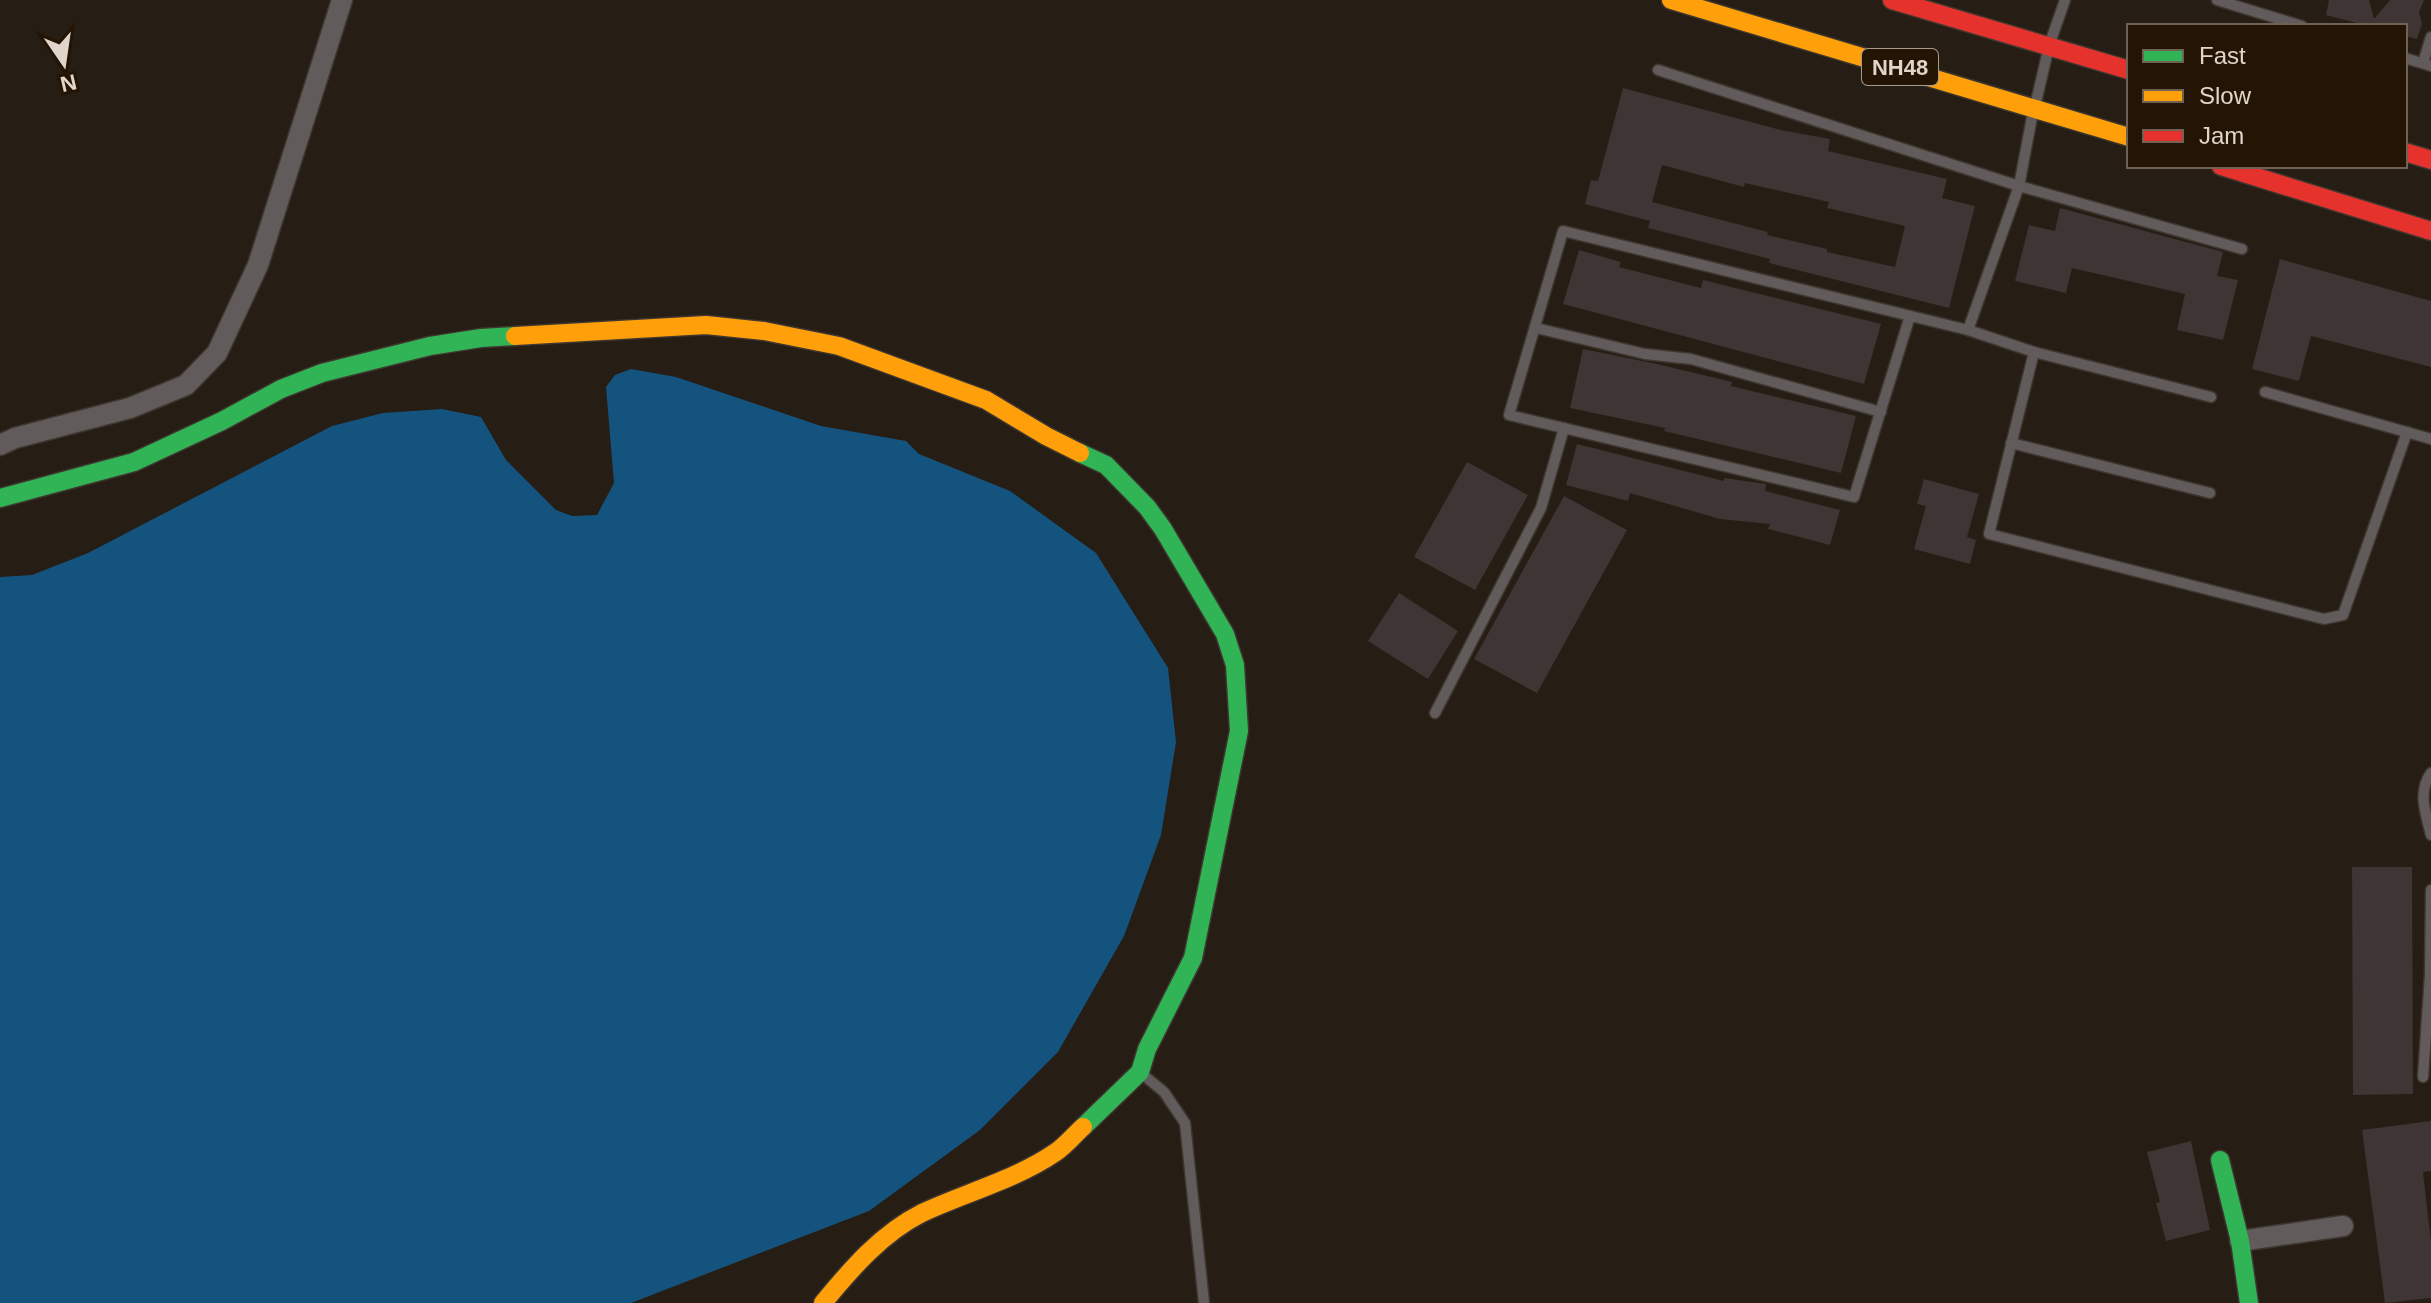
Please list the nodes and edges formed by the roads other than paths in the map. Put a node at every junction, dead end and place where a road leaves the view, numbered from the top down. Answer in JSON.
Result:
{"nodes":[{"id":1,"x":342,"y":0,"type":"edge"},
{"id":2,"x":1671,"y":0,"type":"edge"},
{"id":3,"x":1892,"y":0,"type":"edge"},
{"id":4,"x":2065,"y":0,"type":"edge"},
{"id":5,"x":2217,"y":0,"type":"edge"},
{"id":6,"x":2295,"y":24,"type":"edge"},
{"id":7,"x":2431,"y":37,"type":"edge"},
{"id":8,"x":2049,"y":46,"type":"junction"},
{"id":9,"x":2407,"y":59,"type":"edge"},
{"id":10,"x":2427,"y":65,"type":"edge"},
{"id":11,"x":2127,"y":69,"type":"edge"},
{"id":12,"x":1658,"y":70,"type":"dead end"},
{"id":13,"x":2035,"y":107,"type":"junction"},
{"id":14,"x":2127,"y":136,"type":"edge"},
{"id":15,"x":2407,"y":153,"type":"edge"},
{"id":16,"x":2431,"y":160,"type":"edge"},
{"id":17,"x":2227,"y":168,"type":"edge"},
{"id":18,"x":2019,"y":186,"type":"junction"},
{"id":19,"x":2431,"y":231,"type":"edge"},
{"id":20,"x":2242,"y":249,"type":"dead end"},
{"id":21,"x":1910,"y":316,"type":"junction"},
{"id":22,"x":1536,"y":328,"type":"junction"},
{"id":23,"x":1968,"y":330,"type":"junction"},
{"id":24,"x":2034,"y":352,"type":"junction"},
{"id":25,"x":2265,"y":392,"type":"dead end"},
{"id":26,"x":2211,"y":397,"type":"dead end"},
{"id":27,"x":1881,"y":412,"type":"junction"},
{"id":28,"x":1564,"y":428,"type":"junction"},
{"id":29,"x":2407,"y":432,"type":"junction"},
{"id":30,"x":2431,"y":439,"type":"edge"},
{"id":31,"x":2011,"y":443,"type":"junction"},
{"id":32,"x":0,"y":445,"type":"edge"},
{"id":33,"x":2210,"y":493,"type":"dead end"},
{"id":34,"x":0,"y":498,"type":"edge"},
{"id":35,"x":1435,"y":713,"type":"dead end"},
{"id":36,"x":2431,"y":773,"type":"edge"},
{"id":37,"x":2431,"y":835,"type":"edge"},
{"id":38,"x":2431,"y":890,"type":"edge"},
{"id":39,"x":2430,"y":975,"type":"edge"},
{"id":40,"x":1140,"y":1072,"type":"junction"},
{"id":41,"x":2423,"y":1077,"type":"dead end"},
{"id":42,"x":2220,"y":1160,"type":"dead end"},
{"id":43,"x":2343,"y":1226,"type":"dead end"},
{"id":44,"x":2240,"y":1241,"type":"junction"},
{"id":45,"x":823,"y":1303,"type":"edge"},
{"id":46,"x":1204,"y":1303,"type":"edge"},
{"id":47,"x":2249,"y":1303,"type":"edge"}],
"edges":[{"from":1,"to":32,"type":"street"},
{"from":2,"to":13,"type":"main road","number":"NH48"},
{"from":3,"to":8,"type":"main road","number":"NH48"},
{"from":4,"to":8,"type":"lane"},
{"from":5,"to":6,"type":"lane"},
{"from":7,"to":10,"type":"lane"},
{"from":8,"to":11,"type":"main road","number":"NH48"},
{"from":8,"to":13,"type":"lane"},
{"from":9,"to":10,"type":"lane"},
{"from":12,"to":18,"type":"lane"},
{"from":13,"to":14,"type":"main road","number":"NH48"},
{"from":13,"to":18,"type":"lane"},
{"from":15,"to":16,"type":"main road"},
{"from":17,"to":19,"type":"main road"},
{"from":18,"to":20,"type":"lane"},
{"from":18,"to":23,"type":"lane"},
{"from":21,"to":22,"type":"lane"},
{"from":21,"to":23,"type":"lane"},
{"from":21,"to":27,"type":"lane"},
{"from":22,"to":27,"type":"lane"},
{"from":22,"to":28,"type":"lane"},
{"from":23,"to":24,"type":"lane"},
{"from":24,"to":26,"type":"lane"},
{"from":24,"to":31,"type":"lane"},
{"from":25,"to":29,"type":"lane"},
{"from":27,"to":28,"type":"lane"},
{"from":28,"to":35,"type":"lane"},
{"from":29,"to":30,"type":"lane"},
{"from":29,"to":31,"type":"lane"},
{"from":31,"to":33,"type":"lane"},
{"from":34,"to":40,"type":"main road"},
{"from":36,"to":37,"type":"lane"},
{"from":38,"to":39,"type":"lane"},
{"from":39,"to":41,"type":"lane"},
{"from":40,"to":45,"type":"main road"},
{"from":40,"to":46,"type":"lane"},
{"from":42,"to":44,"type":"main road"},
{"from":43,"to":44,"type":"street"},
{"from":44,"to":47,"type":"main road"}]}
